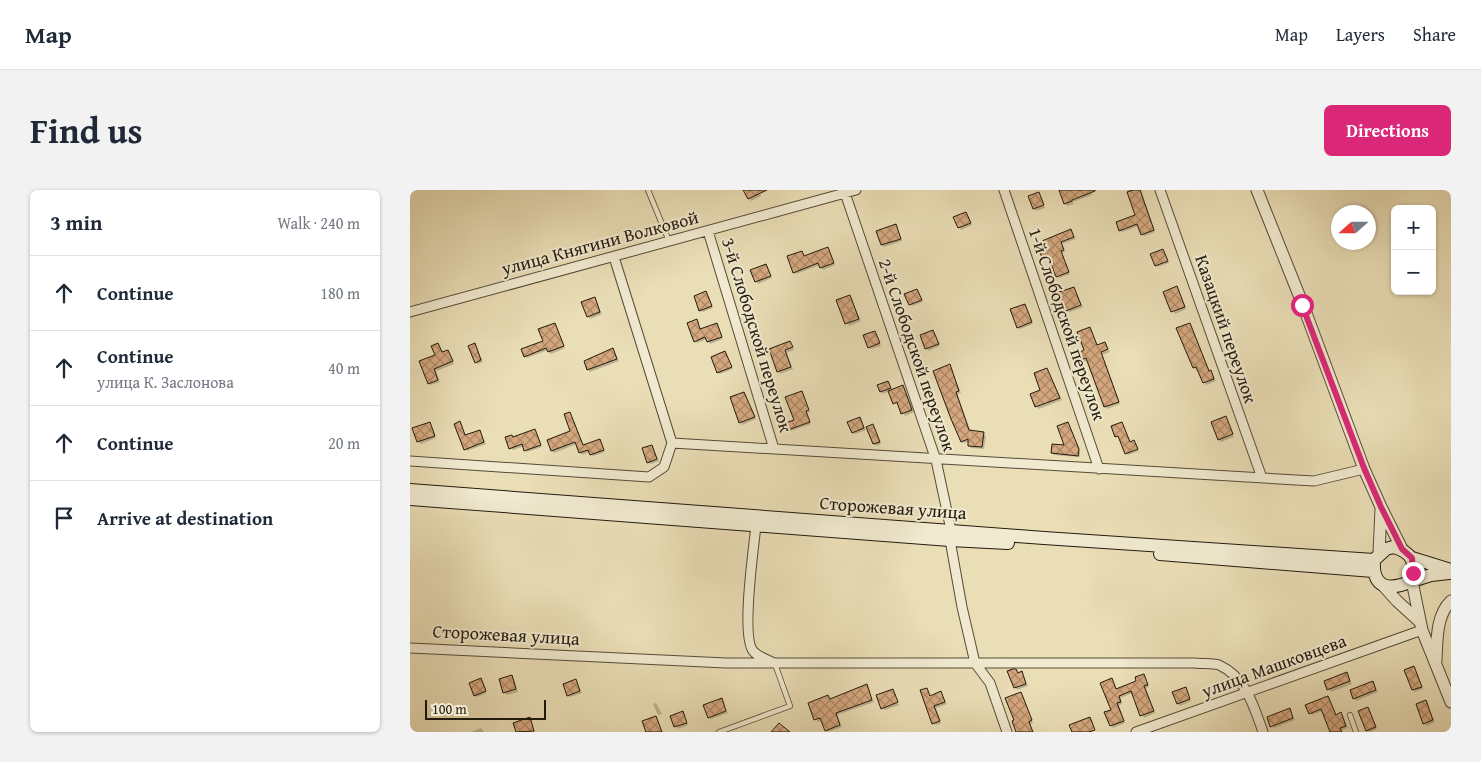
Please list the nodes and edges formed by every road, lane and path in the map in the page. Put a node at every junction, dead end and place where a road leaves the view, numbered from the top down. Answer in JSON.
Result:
{"nodes":[{"id":1,"x":648,"y":190,"type":"edge"},
{"id":2,"x":856,"y":190,"type":"edge"},
{"id":3,"x":1004,"y":190,"type":"edge"},
{"id":4,"x":1160,"y":190,"type":"edge"},
{"id":5,"x":1257,"y":190,"type":"edge"},
{"id":6,"x":844,"y":192,"type":"edge"},
{"id":7,"x":708,"y":231,"type":"junction"},
{"id":8,"x":669,"y":242,"type":"junction"},
{"id":9,"x":614,"y":257,"type":"junction"},
{"id":10,"x":410,"y":308,"type":"edge"},
{"id":11,"x":410,"y":312,"type":"edge"},
{"id":12,"x":672,"y":443,"type":"junction"},
{"id":13,"x":774,"y":449,"type":"junction"},
{"id":14,"x":936,"y":460,"type":"junction"},
{"id":15,"x":410,"y":461,"type":"edge"},
{"id":16,"x":1364,"y":468,"type":"junction"},
{"id":17,"x":1099,"y":469,"type":"junction"},
{"id":18,"x":1262,"y":478,"type":"junction"},
{"id":19,"x":410,"y":490,"type":"edge"},
{"id":20,"x":410,"y":499,"type":"edge"},
{"id":21,"x":1381,"y":507,"type":"junction"},
{"id":22,"x":756,"y":525,"type":"junction"},
{"id":23,"x":951,"y":535,"type":"junction"},
{"id":24,"x":1407,"y":554,"type":"junction"},
{"id":25,"x":1376,"y":566,"type":"junction"},
{"id":26,"x":1451,"y":572,"type":"edge"},
{"id":27,"x":1412,"y":581,"type":"junction"},
{"id":28,"x":1451,"y":601,"type":"edge"},
{"id":29,"x":1421,"y":626,"type":"junction"},
{"id":30,"x":410,"y":648,"type":"edge"},
{"id":31,"x":975,"y":663,"type":"junction"},
{"id":32,"x":775,"y":664,"type":"junction"},
{"id":33,"x":1436,"y":665,"type":"junction"},
{"id":34,"x":1249,"y":692,"type":"junction"},
{"id":35,"x":1451,"y":702,"type":"edge"},
{"id":36,"x":1350,"y":716,"type":"dead end"},
{"id":37,"x":719,"y":732,"type":"edge"},
{"id":38,"x":1007,"y":732,"type":"edge"},
{"id":39,"x":1136,"y":732,"type":"edge"},
{"id":40,"x":1263,"y":732,"type":"edge"},
{"id":41,"x":1356,"y":732,"type":"edge"}],
"edges":[{"from":1,"to":8,"type":"lane"},
{"from":2,"to":6,"type":"street","name":"улица Княгини Волковой"},
{"from":3,"to":17,"type":"street","name":"1-й Слободской переулок"},
{"from":4,"to":18,"type":"street","name":"Казацкий переулок"},
{"from":5,"to":16,"type":"street"},
{"from":6,"to":7,"type":"street","name":"улица Княгини Волковой"},
{"from":6,"to":14,"type":"street","name":"2-й Слободской переулок"},
{"from":7,"to":8,"type":"street","name":"улица Княгини Волковой"},
{"from":7,"to":13,"type":"street","name":"3-й Слободской переулок"},
{"from":8,"to":9,"type":"street","name":"улица Княгини Волковой"},
{"from":9,"to":11,"type":"street","name":"улица Княгини Волковой"},
{"from":9,"to":12,"type":"street"},
{"from":10,"to":11,"type":"lane"},
{"from":12,"to":13,"type":"street"},
{"from":12,"to":15,"type":"street"},
{"from":13,"to":14,"type":"street"},
{"from":14,"to":17,"type":"street"},
{"from":14,"to":23,"type":"street","name":"2-й Слободской переулок"},
{"from":16,"to":18,"type":"street"},
{"from":16,"to":21,"type":"street"},
{"from":17,"to":18,"type":"street"},
{"from":19,"to":23,"type":"main road","name":"Сторожевая улица"},
{"from":20,"to":22,"type":"main road","name":"Сторожевая улица"},
{"from":21,"to":24,"type":"street"},
{"from":21,"to":25,"type":"street"},
{"from":22,"to":23,"type":"main road","name":"Сторожевая улица"},
{"from":22,"to":32,"type":"street"},
{"from":23,"to":25,"type":"main road","name":"Сторожевая улица"},
{"from":23,"to":31,"type":"street","name":"2-й Слободской переулок"},
{"from":24,"to":25,"type":"main road"},
{"from":24,"to":26,"type":"main road"},
{"from":24,"to":27,"type":"main road"},
{"from":25,"to":27,"type":"main road"},
{"from":25,"to":29,"type":"street"},
{"from":26,"to":27,"type":"main road"},
{"from":27,"to":29,"type":"street"},
{"from":28,"to":33,"type":"street"},
{"from":29,"to":33,"type":"street"},
{"from":29,"to":34,"type":"street","name":"улица Машковцева"},
{"from":30,"to":32,"type":"street","name":"Сторожевая улица"},
{"from":31,"to":32,"type":"street","name":"Сторожевая улица"},
{"from":31,"to":34,"type":"street","name":"Сторожевая улица"},
{"from":31,"to":38,"type":"street"},
{"from":32,"to":37,"type":"lane"},
{"from":33,"to":35,"type":"street"},
{"from":34,"to":39,"type":"street","name":"улица Машковцева"},
{"from":34,"to":40,"type":"street"},
{"from":36,"to":41,"type":"lane"}]}
